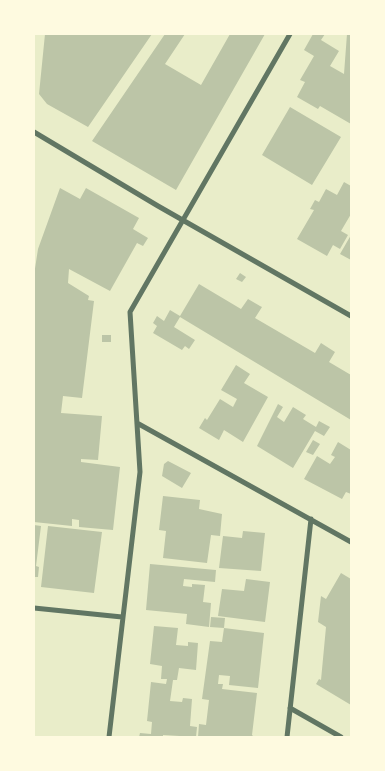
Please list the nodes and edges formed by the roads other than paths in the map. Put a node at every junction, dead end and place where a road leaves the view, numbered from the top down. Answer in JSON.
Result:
{"nodes":[{"id":1,"x":290,"y":34,"type":"edge"},
{"id":2,"x":34,"y":132,"type":"edge"},
{"id":3,"x":182,"y":220,"type":"junction"},
{"id":4,"x":351,"y":316,"type":"edge"},
{"id":5,"x":137,"y":423,"type":"junction"},
{"id":6,"x":311,"y":519,"type":"junction"},
{"id":7,"x":351,"y":542,"type":"edge"},
{"id":8,"x":34,"y":608,"type":"edge"},
{"id":9,"x":122,"y":618,"type":"junction"},
{"id":10,"x":290,"y":708,"type":"junction"},
{"id":11,"x":109,"y":737,"type":"edge"},
{"id":12,"x":287,"y":737,"type":"edge"},
{"id":13,"x":341,"y":737,"type":"edge"}],
"edges":[{"from":1,"to":3,"type":"street"},
{"from":2,"to":3,"type":"street"},
{"from":3,"to":4,"type":"street"},
{"from":3,"to":5,"type":"street"},
{"from":5,"to":6,"type":"street"},
{"from":5,"to":9,"type":"street"},
{"from":6,"to":7,"type":"street"},
{"from":6,"to":10,"type":"street"},
{"from":8,"to":9,"type":"street"},
{"from":9,"to":11,"type":"street"},
{"from":10,"to":12,"type":"street"},
{"from":10,"to":13,"type":"street"}]}
